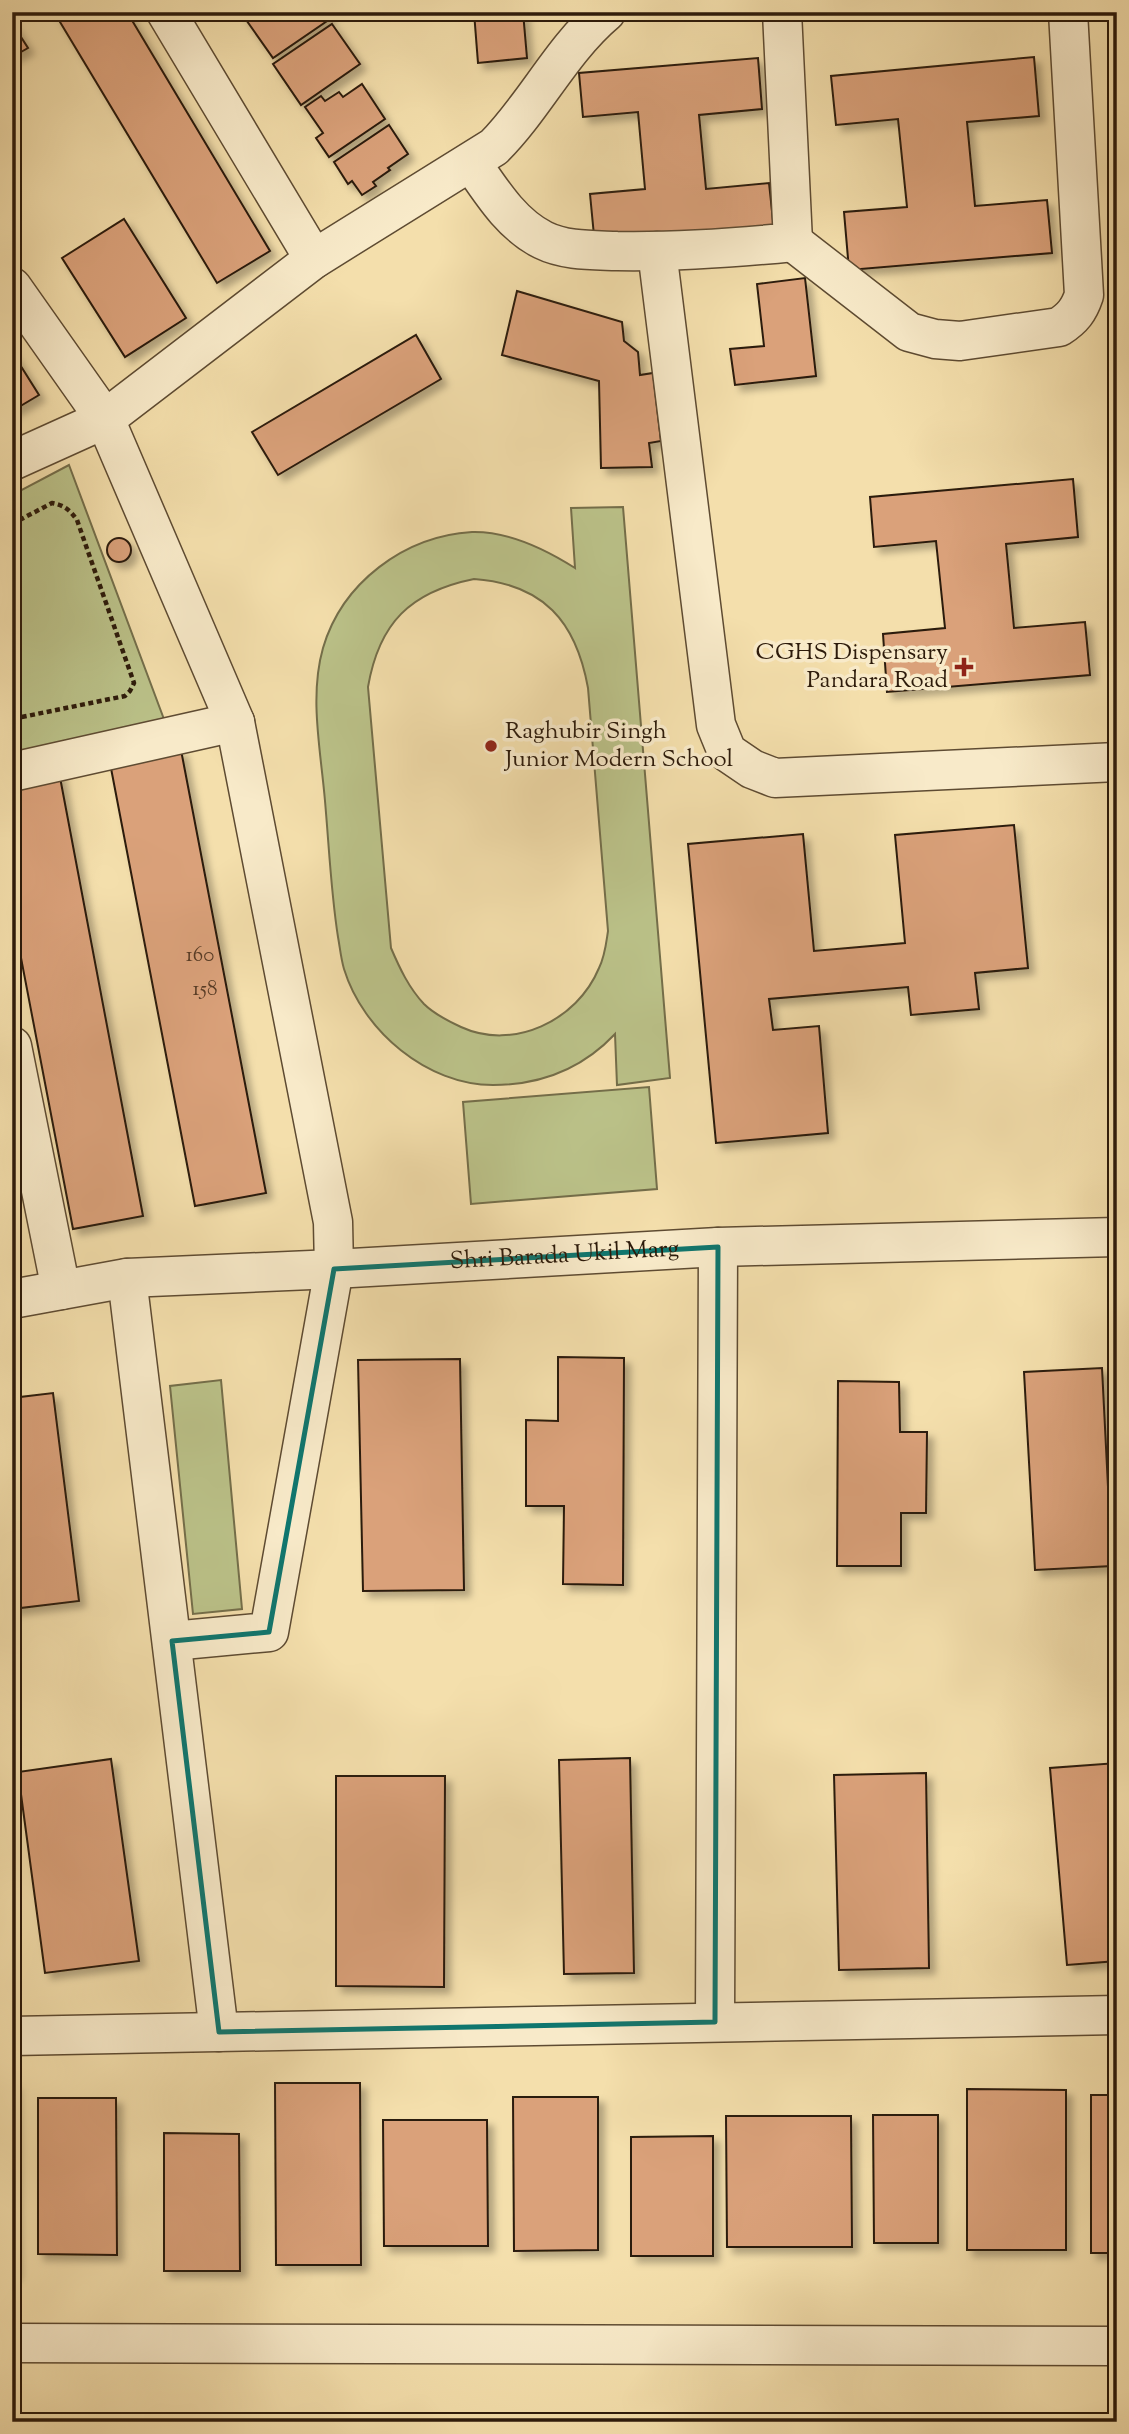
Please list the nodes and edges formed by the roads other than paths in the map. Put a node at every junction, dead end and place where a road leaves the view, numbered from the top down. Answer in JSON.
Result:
{"nodes":[{"id":1,"x":166,"y":12,"type":"edge"},
{"id":2,"x":606,"y":12,"type":"edge"},
{"id":3,"x":782,"y":12,"type":"edge"},
{"id":4,"x":1068,"y":12,"type":"edge"},
{"id":5,"x":471,"y":162,"type":"junction"},
{"id":6,"x":793,"y":242,"type":"junction"},
{"id":7,"x":657,"y":251,"type":"junction"},
{"id":8,"x":314,"y":258,"type":"junction"},
{"id":9,"x":12,"y":287,"type":"edge"},
{"id":10,"x":105,"y":419,"type":"junction"},
{"id":11,"x":12,"y":461,"type":"edge"},
{"id":12,"x":235,"y":722,"type":"junction"},
{"id":13,"x":1117,"y":762,"type":"edge"},
{"id":14,"x":12,"y":772,"type":"edge"},
{"id":15,"x":12,"y":1046,"type":"edge"},
{"id":16,"x":1117,"y":1237,"type":"edge"},
{"id":17,"x":718,"y":1247,"type":"junction"},
{"id":18,"x":334,"y":1269,"type":"junction"},
{"id":19,"x":127,"y":1278,"type":"junction"},
{"id":20,"x":61,"y":1290,"type":"junction"},
{"id":21,"x":12,"y":1299,"type":"edge"},
{"id":22,"x":172,"y":1641,"type":"junction"},
{"id":23,"x":1117,"y":2015,"type":"edge"},
{"id":24,"x":715,"y":2022,"type":"junction"},
{"id":25,"x":219,"y":2032,"type":"junction"},
{"id":26,"x":12,"y":2036,"type":"edge"},
{"id":27,"x":12,"y":2343,"type":"edge"},
{"id":28,"x":1117,"y":2346,"type":"edge"}],
"edges":[{"from":1,"to":8,"type":"street"},
{"from":2,"to":5,"type":"street"},
{"from":3,"to":6,"type":"street"},
{"from":4,"to":6,"type":"street"},
{"from":5,"to":7,"type":"street"},
{"from":5,"to":8,"type":"street"},
{"from":6,"to":7,"type":"street"},
{"from":7,"to":13,"type":"street"},
{"from":8,"to":10,"type":"street"},
{"from":9,"to":10,"type":"street"},
{"from":10,"to":11,"type":"street"},
{"from":10,"to":12,"type":"street"},
{"from":12,"to":14,"type":"street"},
{"from":12,"to":18,"type":"street"},
{"from":15,"to":20,"type":"street"},
{"from":16,"to":17,"type":"street","name":"Shri Barada Ukil Marg"},
{"from":17,"to":18,"type":"street","name":"Shri Barada Ukil Marg"},
{"from":17,"to":24,"type":"street"},
{"from":18,"to":19,"type":"street","name":"Shri Barada Ukil Marg"},
{"from":18,"to":22,"type":"street"},
{"from":19,"to":20,"type":"street","name":"Shri Barada Ukil Marg"},
{"from":19,"to":22,"type":"street"},
{"from":20,"to":21,"type":"street","name":"Shri Barada Ukil Marg"},
{"from":22,"to":25,"type":"street"},
{"from":23,"to":24,"type":"street"},
{"from":24,"to":25,"type":"street"},
{"from":25,"to":26,"type":"street"},
{"from":27,"to":28,"type":"street"}]}
